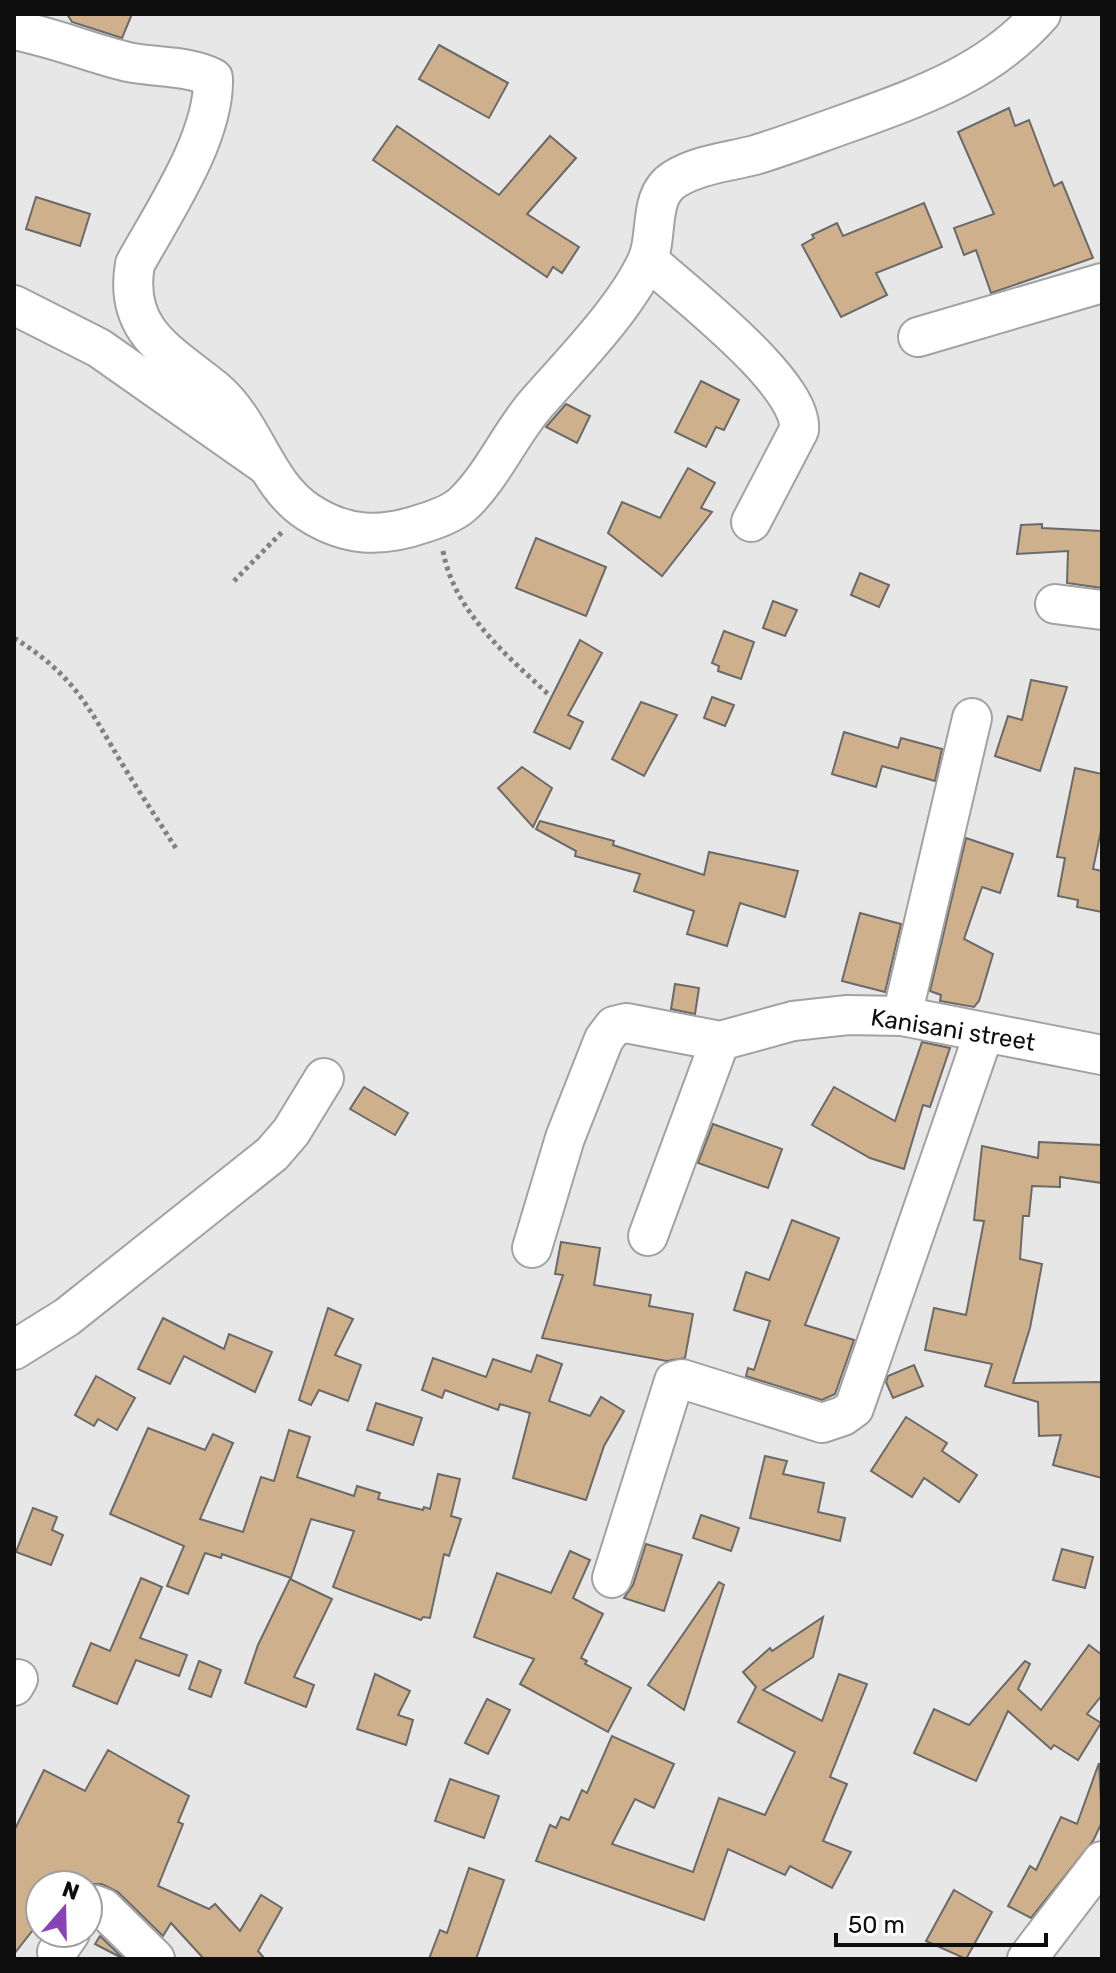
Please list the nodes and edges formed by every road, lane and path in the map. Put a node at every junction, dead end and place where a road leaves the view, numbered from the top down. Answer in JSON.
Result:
{"nodes":[{"id":1,"x":1041,"y":14,"type":"edge"},
{"id":2,"x":14,"y":30,"type":"edge"},
{"id":3,"x":648,"y":260,"type":"junction"},
{"id":4,"x":1102,"y":283,"type":"edge"},
{"id":5,"x":14,"y":305,"type":"edge"},
{"id":6,"x":918,"y":337,"type":"dead end"},
{"id":7,"x":267,"y":466,"type":"junction"},
{"id":8,"x":305,"y":510,"type":"junction"},
{"id":9,"x":438,"y":518,"type":"junction"},
{"id":10,"x":751,"y":522,"type":"dead end"},
{"id":11,"x":234,"y":581,"type":"dead end"},
{"id":12,"x":1055,"y":604,"type":"dead end"},
{"id":13,"x":1102,"y":610,"type":"edge"},
{"id":14,"x":14,"y":638,"type":"edge"},
{"id":15,"x":548,"y":694,"type":"dead end"},
{"id":16,"x":972,"y":718,"type":"dead end"},
{"id":17,"x":177,"y":850,"type":"dead end"},
{"id":18,"x":902,"y":1016,"type":"junction"},
{"id":19,"x":984,"y":1033,"type":"junction"},
{"id":20,"x":720,"y":1041,"type":"junction"},
{"id":21,"x":1102,"y":1055,"type":"edge"},
{"id":22,"x":324,"y":1078,"type":"dead end"},
{"id":23,"x":648,"y":1236,"type":"dead end"},
{"id":24,"x":532,"y":1248,"type":"dead end"},
{"id":25,"x":14,"y":1350,"type":"edge"},
{"id":26,"x":612,"y":1578,"type":"dead end"},
{"id":27,"x":1102,"y":1861,"type":"edge"},
{"id":28,"x":104,"y":1909,"type":"edge"},
{"id":29,"x":155,"y":1959,"type":"edge"},
{"id":30,"x":1027,"y":1959,"type":"edge"}],
"edges":[{"from":1,"to":3,"type":"street"},
{"from":2,"to":7,"type":"street"},
{"from":3,"to":9,"type":"street"},
{"from":3,"to":10,"type":"street"},
{"from":4,"to":6,"type":"street"},
{"from":5,"to":7,"type":"street"},
{"from":7,"to":8,"type":"street"},
{"from":8,"to":9,"type":"street"},
{"from":8,"to":11,"type":"path"},
{"from":9,"to":15,"type":"path"},
{"from":12,"to":13,"type":"street"},
{"from":14,"to":17,"type":"path"},
{"from":16,"to":18,"type":"street"},
{"from":18,"to":19,"type":"street","name":"Kanisani street"},
{"from":18,"to":20,"type":"street","name":"Kanisani street"},
{"from":19,"to":21,"type":"street","name":"Kanisani street"},
{"from":19,"to":26,"type":"street"},
{"from":20,"to":23,"type":"street"},
{"from":20,"to":24,"type":"street","name":"Kanisani street"},
{"from":22,"to":25,"type":"street"},
{"from":27,"to":30,"type":"street"},
{"from":28,"to":29,"type":"street"}]}
